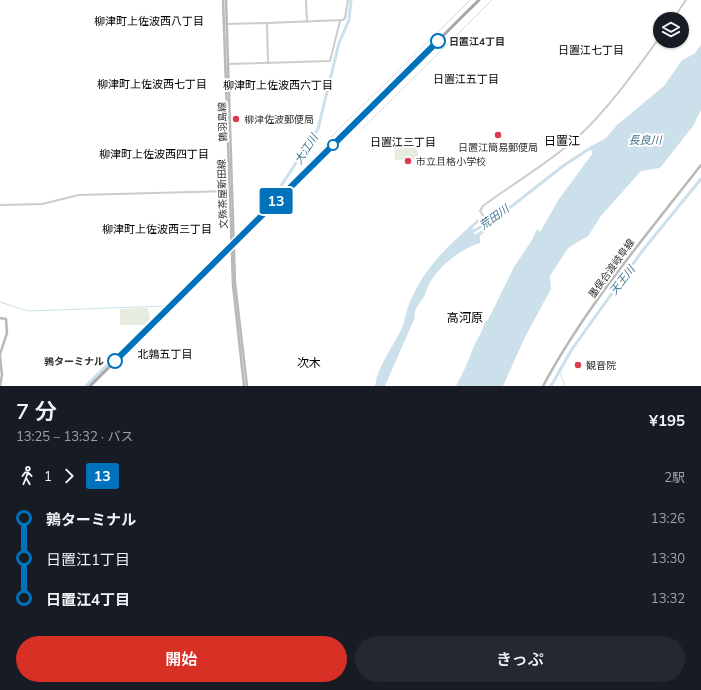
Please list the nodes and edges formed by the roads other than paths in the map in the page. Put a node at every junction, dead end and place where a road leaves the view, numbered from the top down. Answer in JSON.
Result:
{"nodes":[{"id":1,"x":225,"y":0,"type":"edge"},
{"id":2,"x":306,"y":0,"type":"edge"},
{"id":3,"x":348,"y":0,"type":"edge"},
{"id":4,"x":479,"y":0,"type":"edge"},
{"id":5,"x":686,"y":0,"type":"edge"},
{"id":6,"x":678,"y":12,"type":"edge"},
{"id":7,"x":340,"y":21,"type":"junction"},
{"id":8,"x":307,"y":22,"type":"junction"},
{"id":9,"x":267,"y":23,"type":"junction"},
{"id":10,"x":225,"y":24,"type":"junction"},
{"id":11,"x":653,"y":46,"type":"edge"},
{"id":12,"x":268,"y":62,"type":"junction"},
{"id":13,"x":228,"y":64,"type":"junction"},
{"id":14,"x":701,"y":165,"type":"edge"},
{"id":15,"x":230,"y":191,"type":"junction"},
{"id":16,"x":0,"y":205,"type":"edge"},
{"id":17,"x":486,"y":220,"type":"dead end"},
{"id":18,"x":232,"y":245,"type":"junction"},
{"id":19,"x":0,"y":318,"type":"edge"},
{"id":20,"x":0,"y":355,"type":"edge"},
{"id":21,"x":0,"y":386,"type":"edge"},
{"id":22,"x":90,"y":386,"type":"edge"},
{"id":23,"x":245,"y":386,"type":"edge"},
{"id":24,"x":543,"y":386,"type":"edge"}],
"edges":[{"from":1,"to":10,"type":"main road","name":"鶉羽島線"},
{"from":2,"to":8,"type":"street"},
{"from":3,"to":7,"type":"street"},
{"from":4,"to":18,"type":"main road"},
{"from":5,"to":6,"type":"street"},
{"from":7,"to":8,"type":"street"},
{"from":7,"to":12,"type":"street"},
{"from":8,"to":9,"type":"street"},
{"from":9,"to":10,"type":"street"},
{"from":9,"to":12,"type":"street"},
{"from":10,"to":13,"type":"main road","name":"鶉羽島線"},
{"from":10,"to":15,"type":"main road","name":"文殊茶屋新田線"},
{"from":11,"to":17,"type":"street"},
{"from":12,"to":13,"type":"street"},
{"from":13,"to":15,"type":"main road","name":"鶉羽島線"},
{"from":14,"to":24,"type":"main road","name":"墨俣合渡岐阜線"},
{"from":15,"to":16,"type":"street"},
{"from":15,"to":18,"type":"main road","name":"鶉羽島線"},
{"from":18,"to":22,"type":"main road"},
{"from":18,"to":23,"type":"main road"},
{"from":19,"to":20,"type":"main road"},
{"from":20,"to":21,"type":"main road"}]}
